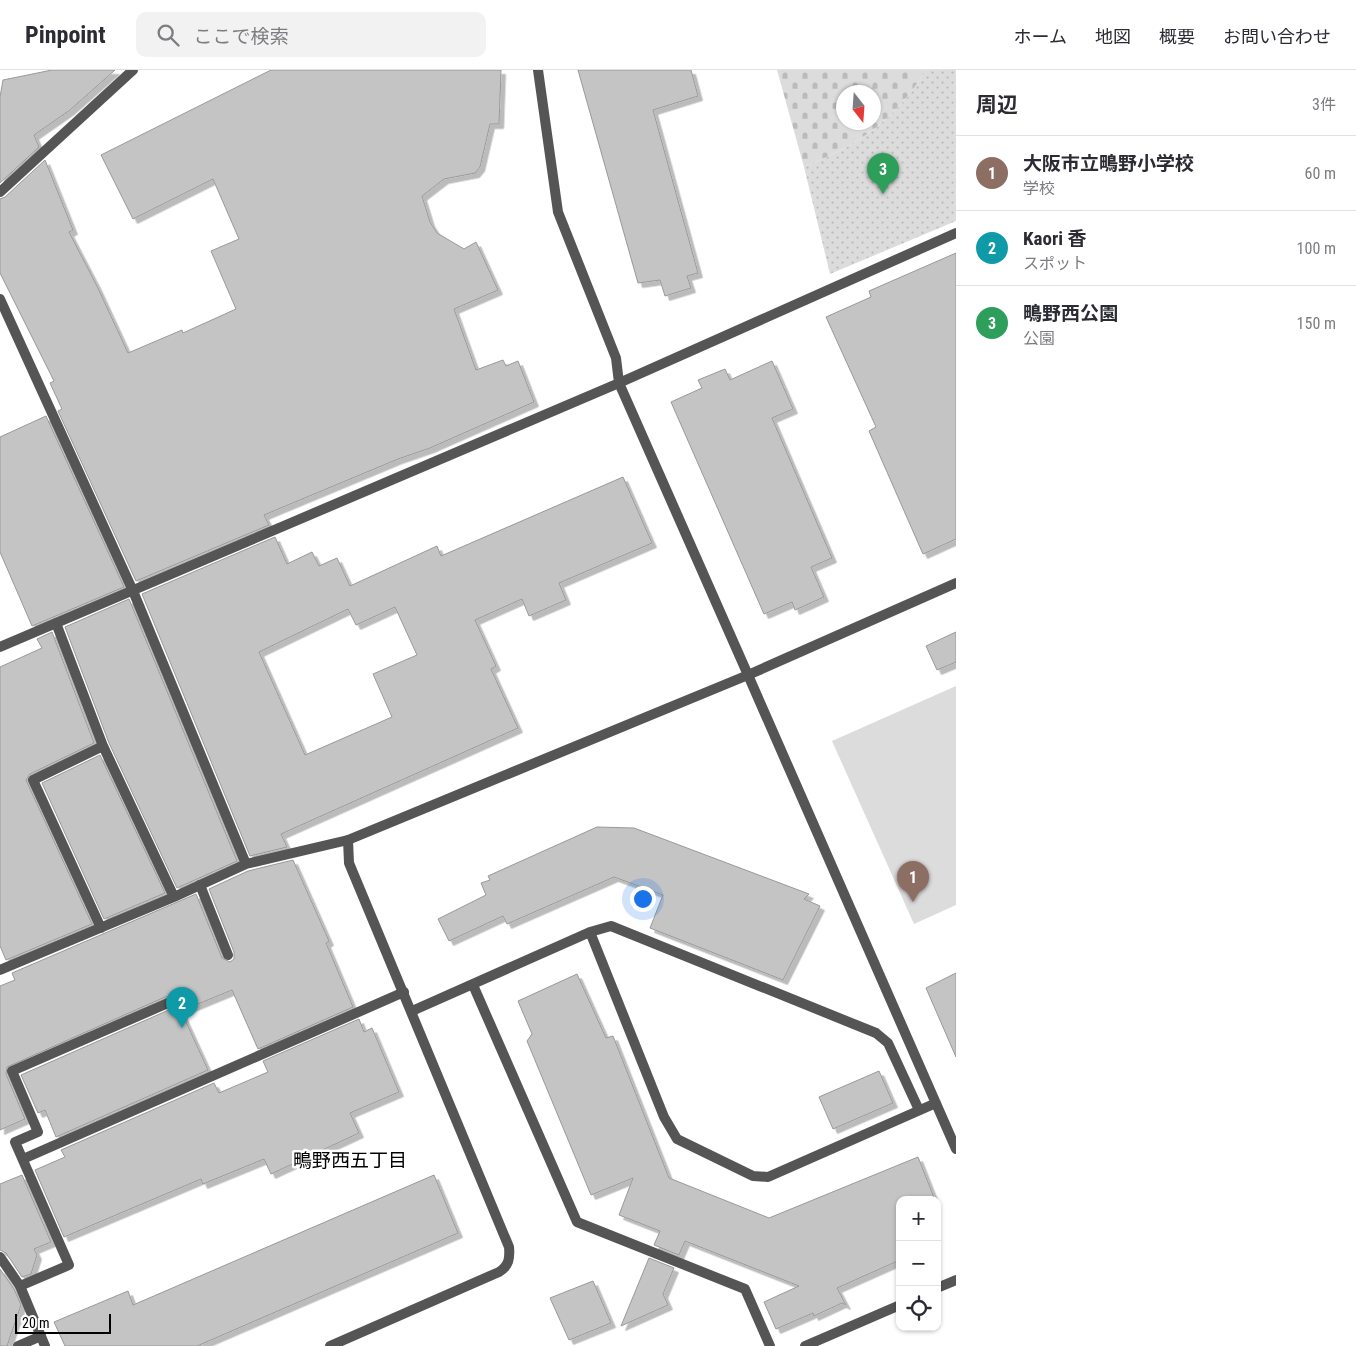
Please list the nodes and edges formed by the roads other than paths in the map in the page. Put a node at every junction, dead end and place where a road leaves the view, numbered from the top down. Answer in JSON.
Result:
{"nodes":[{"id":1,"x":133,"y":70,"type":"edge"},
{"id":2,"x":538,"y":70,"type":"edge"},
{"id":3,"x":0,"y":192,"type":"edge"},
{"id":4,"x":956,"y":233,"type":"edge"},
{"id":5,"x":0,"y":299,"type":"edge"},
{"id":6,"x":619,"y":383,"type":"junction"},
{"id":7,"x":956,"y":583,"type":"edge"},
{"id":8,"x":132,"y":591,"type":"junction"},
{"id":9,"x":56,"y":623,"type":"junction"},
{"id":10,"x":0,"y":648,"type":"edge"},
{"id":11,"x":748,"y":675,"type":"junction"},
{"id":12,"x":103,"y":746,"type":"junction"},
{"id":13,"x":348,"y":840,"type":"junction"},
{"id":14,"x":246,"y":864,"type":"junction"},
{"id":15,"x":200,"y":885,"type":"junction"},
{"id":16,"x":174,"y":897,"type":"junction"},
{"id":17,"x":102,"y":928,"type":"junction"},
{"id":18,"x":590,"y":932,"type":"junction"},
{"id":19,"x":228,"y":955,"type":"dead end"},
{"id":20,"x":0,"y":970,"type":"edge"},
{"id":21,"x":473,"y":984,"type":"junction"},
{"id":22,"x":404,"y":992,"type":"junction"},
{"id":23,"x":168,"y":1003,"type":"dead end"},
{"id":24,"x":412,"y":1011,"type":"junction"},
{"id":25,"x":936,"y":1103,"type":"junction"},
{"id":26,"x":919,"y":1110,"type":"junction"},
{"id":27,"x":956,"y":1149,"type":"edge"},
{"id":28,"x":23,"y":1159,"type":"junction"},
{"id":29,"x":0,"y":1257,"type":"edge"},
{"id":30,"x":956,"y":1280,"type":"edge"},
{"id":31,"x":20,"y":1286,"type":"junction"},
{"id":32,"x":941,"y":1286,"type":"edge"},
{"id":33,"x":896,"y":1307,"type":"edge"},
{"id":34,"x":43,"y":1341,"type":"edge"},
{"id":35,"x":18,"y":1346,"type":"edge"},
{"id":36,"x":330,"y":1346,"type":"edge"},
{"id":37,"x":770,"y":1346,"type":"edge"},
{"id":38,"x":806,"y":1346,"type":"edge"}],
"edges":[{"from":1,"to":3,"type":"street"},
{"from":2,"to":6,"type":"street"},
{"from":4,"to":6,"type":"street"},
{"from":5,"to":8,"type":"street"},
{"from":6,"to":8,"type":"street"},
{"from":6,"to":11,"type":"street"},
{"from":7,"to":11,"type":"street"},
{"from":8,"to":9,"type":"street"},
{"from":8,"to":14,"type":"street"},
{"from":9,"to":10,"type":"street"},
{"from":9,"to":12,"type":"street"},
{"from":11,"to":13,"type":"street"},
{"from":11,"to":25,"type":"street"},
{"from":12,"to":16,"type":"street"},
{"from":12,"to":17,"type":"street"},
{"from":13,"to":14,"type":"street"},
{"from":13,"to":22,"type":"street"},
{"from":14,"to":15,"type":"street"},
{"from":15,"to":16,"type":"street"},
{"from":15,"to":19,"type":"street"},
{"from":16,"to":17,"type":"street"},
{"from":17,"to":20,"type":"street"},
{"from":18,"to":21,"type":"street"},
{"from":18,"to":26,"type":"street"},
{"from":18,"to":26,"type":"street"},
{"from":21,"to":24,"type":"street"},
{"from":21,"to":37,"type":"street"},
{"from":22,"to":24,"type":"street"},
{"from":22,"to":28,"type":"street"},
{"from":23,"to":28,"type":"street"},
{"from":24,"to":36,"type":"street"},
{"from":25,"to":26,"type":"street"},
{"from":25,"to":27,"type":"street"},
{"from":28,"to":31,"type":"street"},
{"from":29,"to":31,"type":"street"},
{"from":30,"to":32,"type":"street"},
{"from":31,"to":34,"type":"street"},
{"from":33,"to":38,"type":"street"},
{"from":34,"to":35,"type":"street"}]}
